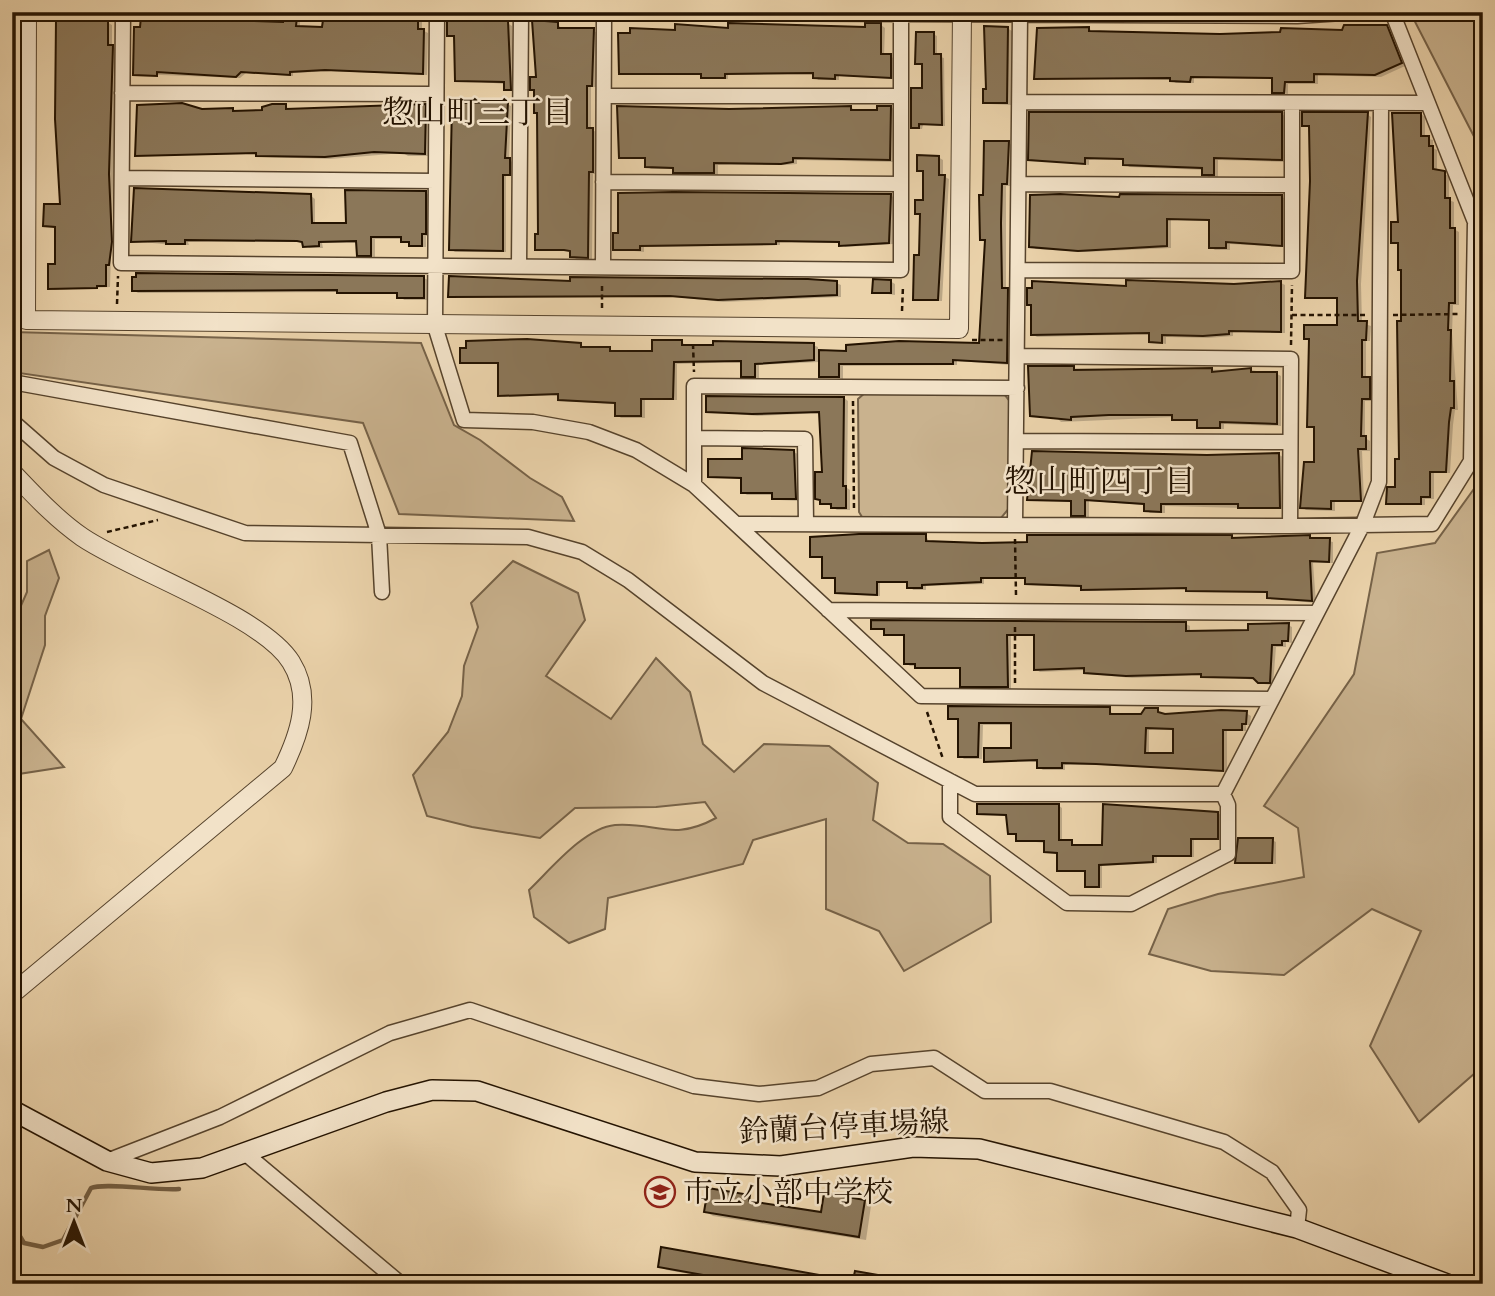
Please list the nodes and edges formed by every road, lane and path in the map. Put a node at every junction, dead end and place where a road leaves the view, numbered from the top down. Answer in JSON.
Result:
{"nodes":[{"id":1,"x":27,"y":12,"type":"edge"},
{"id":2,"x":43,"y":12,"type":"edge"},
{"id":3,"x":112,"y":12,"type":"edge"},
{"id":4,"x":123,"y":12,"type":"edge"},
{"id":5,"x":437,"y":12,"type":"edge"},
{"id":6,"x":521,"y":12,"type":"edge"},
{"id":7,"x":538,"y":12,"type":"edge"},
{"id":8,"x":1357,"y":12,"type":"edge"},
{"id":9,"x":1392,"y":12,"type":"edge"},
{"id":10,"x":901,"y":13,"type":"edge"},
{"id":11,"x":962,"y":13,"type":"edge"},
{"id":12,"x":604,"y":14,"type":"edge"},
{"id":13,"x":1297,"y":14,"type":"edge"},
{"id":14,"x":1020,"y":15,"type":"junction"},
{"id":15,"x":122,"y":93,"type":"junction"},
{"id":16,"x":436,"y":94,"type":"junction"},
{"id":17,"x":604,"y":96,"type":"junction"},
{"id":18,"x":901,"y":96,"type":"junction"},
{"id":19,"x":1020,"y":102,"type":"junction"},
{"id":20,"x":1292,"y":103,"type":"junction"},
{"id":21,"x":1381,"y":103,"type":"junction"},
{"id":22,"x":1426,"y":103,"type":"junction"},
{"id":23,"x":122,"y":178,"type":"junction"},
{"id":24,"x":436,"y":181,"type":"junction"},
{"id":25,"x":603,"y":182,"type":"junction"},
{"id":26,"x":901,"y":184,"type":"junction"},
{"id":27,"x":1020,"y":184,"type":"junction"},
{"id":28,"x":1292,"y":185,"type":"junction"},
{"id":29,"x":121,"y":263,"type":"junction"},
{"id":30,"x":436,"y":265,"type":"junction"},
{"id":31,"x":519,"y":266,"type":"junction"},
{"id":32,"x":603,"y":267,"type":"junction"},
{"id":33,"x":901,"y":270,"type":"junction"},
{"id":34,"x":1019,"y":270,"type":"junction"},
{"id":35,"x":1292,"y":271,"type":"junction"},
{"id":36,"x":117,"y":308,"type":"dead end"},
{"id":37,"x":602,"y":314,"type":"dead end"},
{"id":38,"x":902,"y":314,"type":"dead end"},
{"id":39,"x":435,"y":326,"type":"junction"},
{"id":40,"x":693,"y":327,"type":"junction"},
{"id":41,"x":972,"y":340,"type":"dead end"},
{"id":42,"x":1018,"y":340,"type":"junction"},
{"id":43,"x":1018,"y":356,"type":"junction"},
{"id":44,"x":1291,"y":359,"type":"junction"},
{"id":45,"x":12,"y":382,"type":"edge"},
{"id":46,"x":694,"y":386,"type":"junction"},
{"id":47,"x":853,"y":387,"type":"junction"},
{"id":48,"x":1017,"y":388,"type":"junction"},
{"id":49,"x":12,"y":421,"type":"edge"},
{"id":50,"x":694,"y":438,"type":"junction"},
{"id":51,"x":1016,"y":441,"type":"junction"},
{"id":52,"x":1290,"y":442,"type":"junction"},
{"id":53,"x":12,"y":472,"type":"edge"},
{"id":54,"x":694,"y":485,"type":"junction"},
{"id":55,"x":186,"y":514,"type":"junction"},
{"id":56,"x":736,"y":524,"type":"junction"},
{"id":57,"x":806,"y":524,"type":"junction"},
{"id":58,"x":854,"y":524,"type":"junction"},
{"id":59,"x":1363,"y":524,"type":"junction"},
{"id":60,"x":1015,"y":525,"type":"junction"},
{"id":61,"x":1290,"y":527,"type":"junction"},
{"id":62,"x":379,"y":535,"type":"junction"},
{"id":63,"x":83,"y":538,"type":"junction"},
{"id":64,"x":382,"y":592,"type":"dead end"},
{"id":65,"x":828,"y":610,"type":"junction"},
{"id":66,"x":1316,"y":613,"type":"junction"},
{"id":67,"x":921,"y":696,"type":"junction"},
{"id":68,"x":1272,"y":699,"type":"junction"},
{"id":69,"x":950,"y":781,"type":"junction"},
{"id":70,"x":1223,"y":794,"type":"junction"},
{"id":71,"x":12,"y":994,"type":"edge"},
{"id":72,"x":12,"y":1110,"type":"edge"},
{"id":73,"x":246,"y":1154,"type":"junction"},
{"id":74,"x":107,"y":1161,"type":"junction"},
{"id":75,"x":1297,"y":1228,"type":"junction"},
{"id":76,"x":401,"y":1284,"type":"edge"},
{"id":77,"x":1447,"y":1284,"type":"edge"}],
"edges":[{"from":1,"to":39,"type":"street"},
{"from":2,"to":3,"type":"path"},
{"from":4,"to":15,"type":"street"},
{"from":5,"to":16,"type":"street"},
{"from":6,"to":31,"type":"street"},
{"from":7,"to":12,"type":"street"},
{"from":8,"to":13,"type":"street"},
{"from":9,"to":22,"type":"street"},
{"from":10,"to":11,"type":"street"},
{"from":10,"to":12,"type":"street"},
{"from":10,"to":18,"type":"street"},
{"from":11,"to":14,"type":"street"},
{"from":11,"to":40,"type":"street"},
{"from":12,"to":17,"type":"street"},
{"from":13,"to":14,"type":"street"},
{"from":14,"to":19,"type":"street"},
{"from":15,"to":16,"type":"street"},
{"from":15,"to":23,"type":"street"},
{"from":16,"to":24,"type":"street"},
{"from":17,"to":18,"type":"street"},
{"from":17,"to":25,"type":"street"},
{"from":18,"to":26,"type":"street"},
{"from":19,"to":20,"type":"street"},
{"from":19,"to":27,"type":"street"},
{"from":20,"to":21,"type":"street"},
{"from":20,"to":28,"type":"street"},
{"from":21,"to":22,"type":"street"},
{"from":21,"to":59,"type":"street"},
{"from":22,"to":59,"type":"street"},
{"from":23,"to":24,"type":"street"},
{"from":23,"to":29,"type":"street"},
{"from":24,"to":30,"type":"street"},
{"from":25,"to":26,"type":"street"},
{"from":25,"to":32,"type":"street"},
{"from":26,"to":33,"type":"street"},
{"from":27,"to":28,"type":"street"},
{"from":27,"to":34,"type":"street"},
{"from":28,"to":35,"type":"street"},
{"from":29,"to":30,"type":"street"},
{"from":29,"to":36,"type":"path"},
{"from":30,"to":31,"type":"street"},
{"from":30,"to":39,"type":"street"},
{"from":31,"to":32,"type":"street"},
{"from":32,"to":33,"type":"street"},
{"from":32,"to":37,"type":"path"},
{"from":33,"to":38,"type":"path"},
{"from":34,"to":35,"type":"street"},
{"from":34,"to":42,"type":"street"},
{"from":35,"to":44,"type":"path"},
{"from":39,"to":40,"type":"street"},
{"from":39,"to":54,"type":"street"},
{"from":40,"to":46,"type":"path"},
{"from":41,"to":42,"type":"path"},
{"from":42,"to":43,"type":"street"},
{"from":43,"to":44,"type":"street"},
{"from":43,"to":48,"type":"street"},
{"from":44,"to":52,"type":"street"},
{"from":45,"to":62,"type":"street"},
{"from":46,"to":47,"type":"street"},
{"from":46,"to":50,"type":"street"},
{"from":47,"to":48,"type":"street"},
{"from":47,"to":58,"type":"path"},
{"from":48,"to":51,"type":"street"},
{"from":49,"to":55,"type":"street"},
{"from":50,"to":54,"type":"street"},
{"from":50,"to":57,"type":"street"},
{"from":51,"to":52,"type":"street"},
{"from":51,"to":60,"type":"street"},
{"from":52,"to":61,"type":"street"},
{"from":53,"to":63,"type":"street"},
{"from":54,"to":56,"type":"street"},
{"from":55,"to":62,"type":"street"},
{"from":55,"to":63,"type":"path"},
{"from":56,"to":57,"type":"street"},
{"from":56,"to":65,"type":"street"},
{"from":57,"to":58,"type":"street"},
{"from":58,"to":60,"type":"street"},
{"from":59,"to":61,"type":"street"},
{"from":59,"to":66,"type":"street"},
{"from":60,"to":61,"type":"street"},
{"from":62,"to":64,"type":"street"},
{"from":62,"to":69,"type":"street"},
{"from":63,"to":71,"type":"street"},
{"from":65,"to":66,"type":"street"},
{"from":65,"to":67,"type":"street"},
{"from":66,"to":68,"type":"street"},
{"from":67,"to":68,"type":"street"},
{"from":67,"to":69,"type":"path"},
{"from":68,"to":70,"type":"street"},
{"from":69,"to":70,"type":"street"},
{"from":69,"to":70,"type":"street"},
{"from":72,"to":74,"type":"main road","name":"鈴蘭台停車場線"},
{"from":73,"to":74,"type":"main road","name":"鈴蘭台停車場線"},
{"from":73,"to":75,"type":"main road","name":"鈴蘭台停車場線"},
{"from":73,"to":76,"type":"street"},
{"from":74,"to":75,"type":"street"},
{"from":75,"to":77,"type":"main road","name":"鈴蘭台停車場線"}]}
